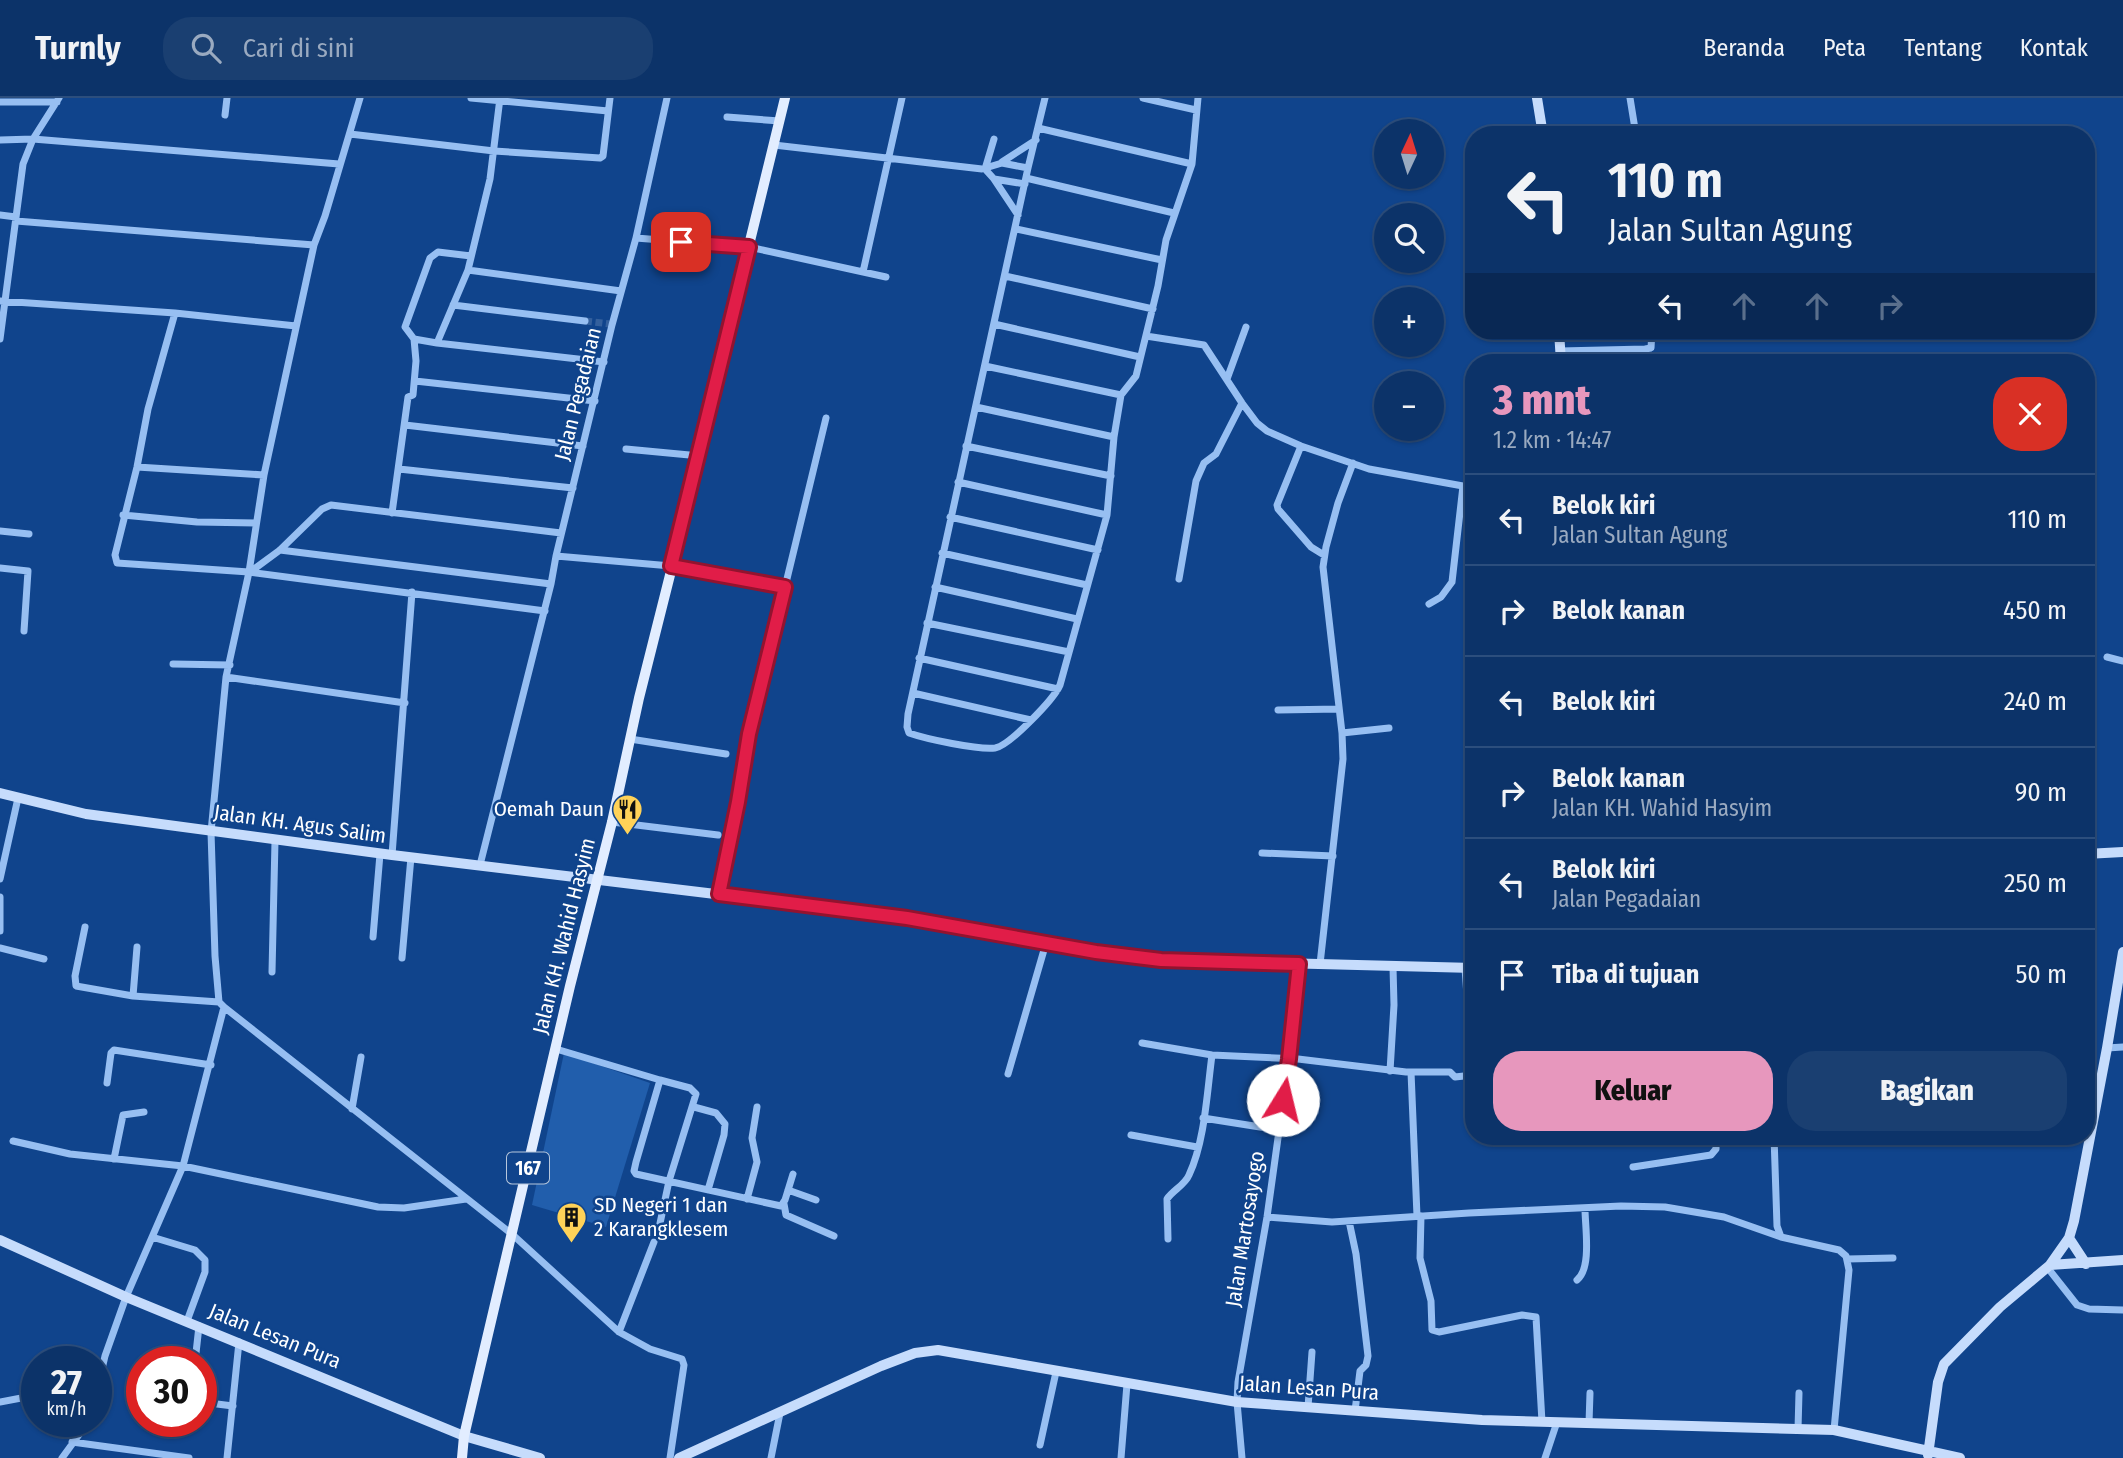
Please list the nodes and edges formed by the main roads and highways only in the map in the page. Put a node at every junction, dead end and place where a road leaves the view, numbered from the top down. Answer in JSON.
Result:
{"nodes":[{"id":1,"x":785,"y":98,"type":"edge"},
{"id":2,"x":462,"y":1458,"type":"edge"}],
"edges":[{"from":1,"to":2,"type":"main road","name":"Jalan KH. Wahid Hasyim","number":"167"}]}
